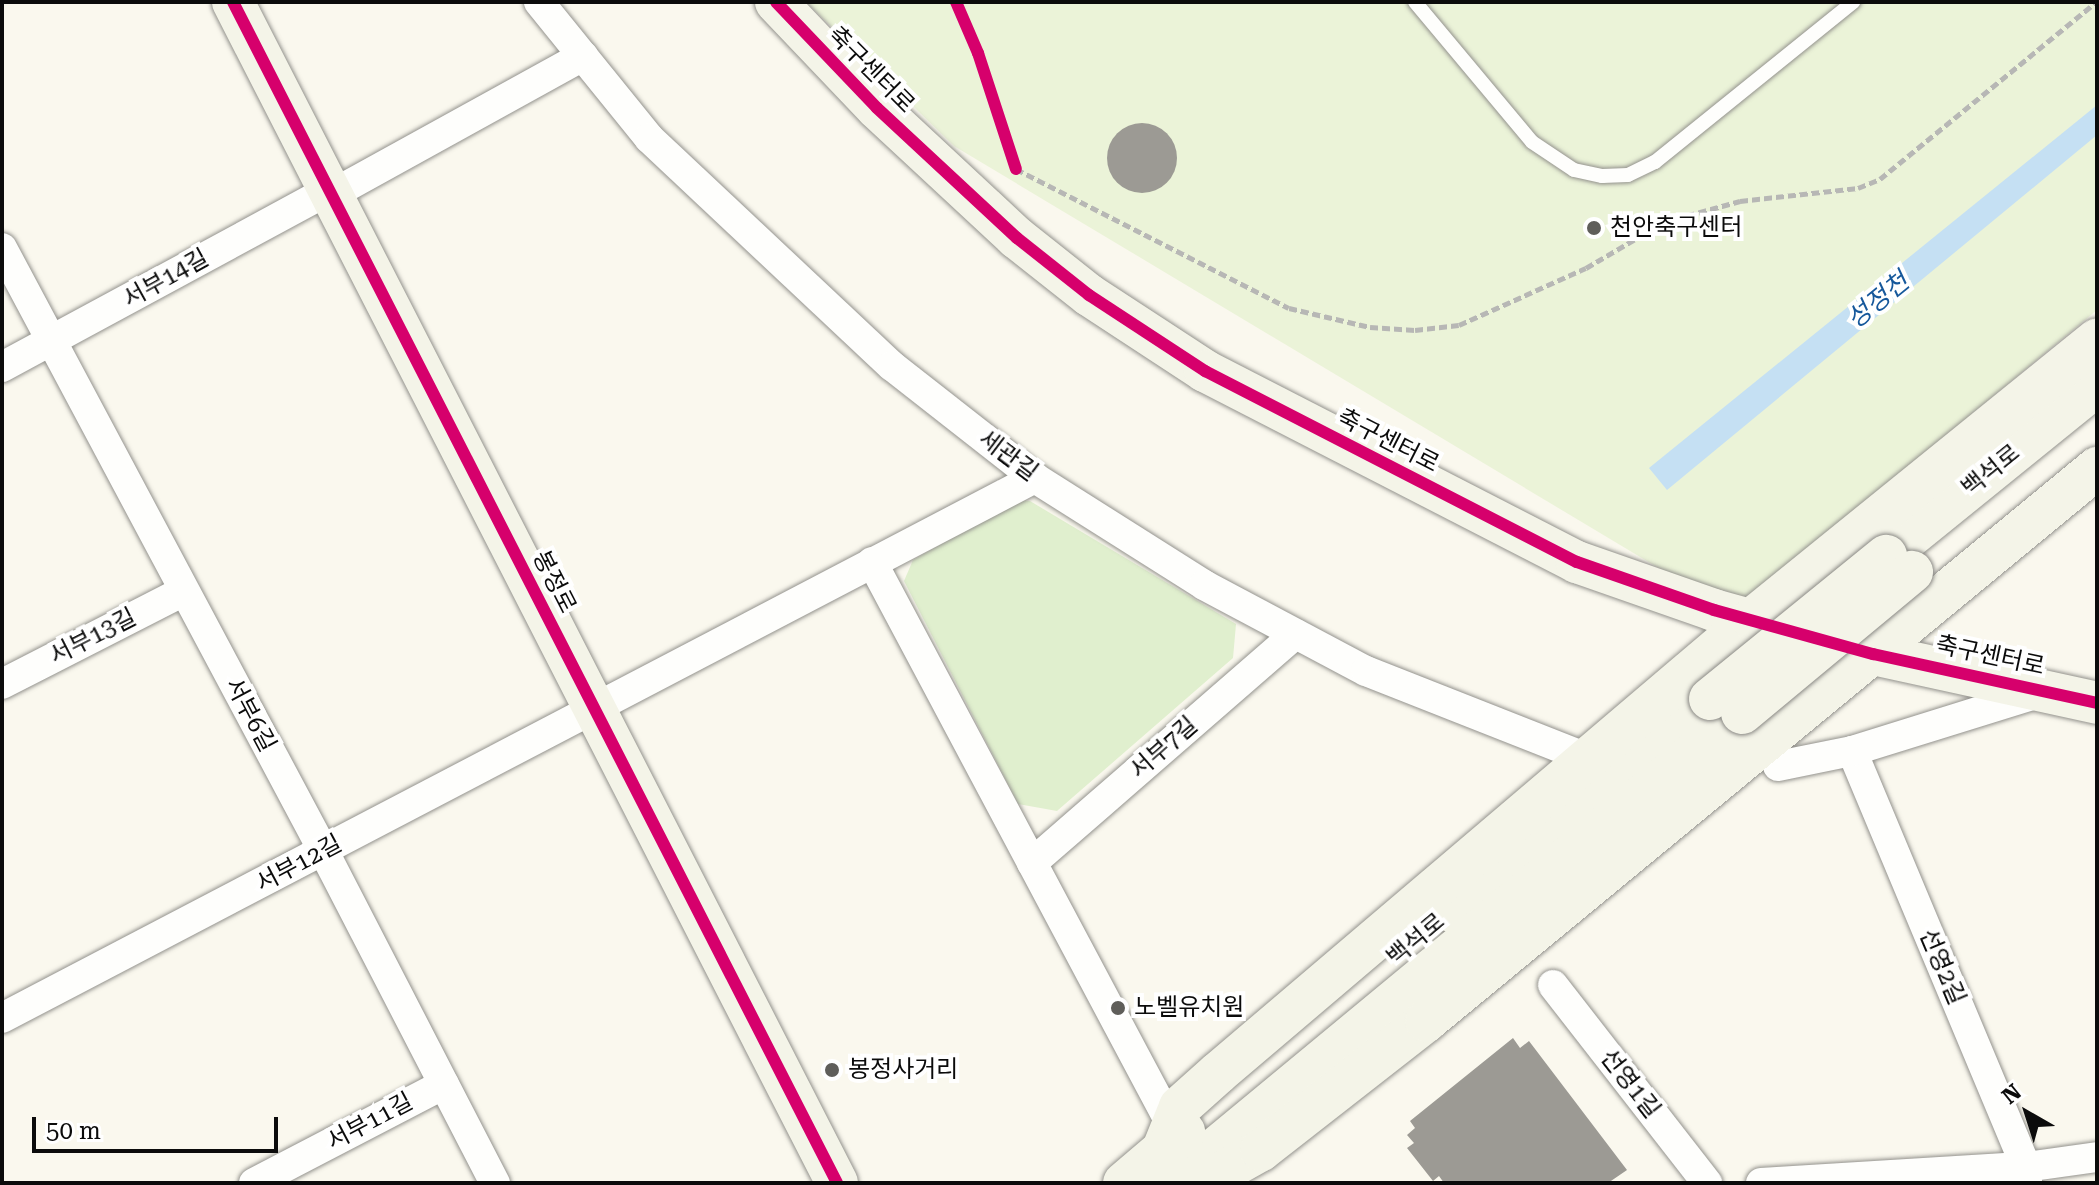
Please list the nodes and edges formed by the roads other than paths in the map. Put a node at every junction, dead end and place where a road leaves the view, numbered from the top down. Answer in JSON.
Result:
{"nodes":[{"id":1,"x":233,"y":2,"type":"edge"},
{"id":2,"x":539,"y":2,"type":"edge"},
{"id":3,"x":776,"y":2,"type":"edge"},
{"id":4,"x":1415,"y":2,"type":"edge"},
{"id":5,"x":1853,"y":2,"type":"edge"},
{"id":6,"x":583,"y":56,"type":"junction"},
{"id":7,"x":330,"y":192,"type":"junction"},
{"id":8,"x":2,"y":248,"type":"edge"},
{"id":9,"x":2097,"y":340,"type":"edge"},
{"id":10,"x":51,"y":342,"type":"junction"},
{"id":11,"x":2,"y":367,"type":"edge"},
{"id":12,"x":2097,"y":385,"type":"edge"},
{"id":13,"x":2097,"y":419,"type":"edge"},
{"id":14,"x":2097,"y":468,"type":"edge"},
{"id":15,"x":1035,"y":478,"type":"junction"},
{"id":16,"x":872,"y":562,"type":"junction"},
{"id":17,"x":1899,"y":564,"type":"junction"},
{"id":18,"x":184,"y":591,"type":"junction"},
{"id":19,"x":1752,"y":619,"type":"junction"},
{"id":20,"x":1295,"y":634,"type":"junction"},
{"id":21,"x":1873,"y":654,"type":"junction"},
{"id":22,"x":2,"y":684,"type":"edge"},
{"id":23,"x":2046,"y":690,"type":"junction"},
{"id":24,"x":2097,"y":703,"type":"edge"},
{"id":25,"x":593,"y":706,"type":"junction"},
{"id":26,"x":1852,"y":751,"type":"junction"},
{"id":27,"x":1587,"y":758,"type":"junction"},
{"id":28,"x":1778,"y":766,"type":"dead end"},
{"id":29,"x":324,"y":852,"type":"junction"},
{"id":30,"x":1032,"y":863,"type":"junction"},
{"id":31,"x":1553,"y":985,"type":"dead end"},
{"id":32,"x":2,"y":1018,"type":"edge"},
{"id":33,"x":444,"y":1084,"type":"junction"},
{"id":34,"x":2097,"y":1157,"type":"edge"},
{"id":35,"x":1173,"y":1159,"type":"edge"},
{"id":36,"x":2027,"y":1175,"type":"edge"},
{"id":37,"x":254,"y":1183,"type":"edge"},
{"id":38,"x":495,"y":1183,"type":"edge"},
{"id":39,"x":837,"y":1183,"type":"edge"},
{"id":40,"x":1124,"y":1183,"type":"edge"},
{"id":41,"x":1707,"y":1183,"type":"edge"},
{"id":42,"x":1761,"y":1183,"type":"edge"}],
"edges":[{"from":1,"to":7,"type":"main road","name":"봉정로"},
{"from":2,"to":6,"type":"street","name":"세관길"},
{"from":3,"to":19,"type":"main road","name":"축구센터로"},
{"from":4,"to":5,"type":"lane"},
{"from":6,"to":7,"type":"street","name":"서부14길"},
{"from":6,"to":15,"type":"street","name":"세관길"},
{"from":7,"to":10,"type":"street","name":"서부14길"},
{"from":7,"to":25,"type":"main road","name":"봉정로"},
{"from":8,"to":10,"type":"street","name":"서부6길"},
{"from":9,"to":19,"type":"main road"},
{"from":10,"to":11,"type":"street","name":"서부14길"},
{"from":10,"to":18,"type":"street","name":"서부6길"},
{"from":12,"to":17,"type":"main road","name":"백석로"},
{"from":13,"to":17,"type":"main road","name":"백석로"},
{"from":14,"to":21,"type":"main road"},
{"from":15,"to":16,"type":"street","name":"서부12길"},
{"from":15,"to":20,"type":"street","name":"세관길"},
{"from":16,"to":25,"type":"street","name":"서부12길"},
{"from":16,"to":30,"type":"street"},
{"from":17,"to":35,"type":"main road","name":"백석로","bridge":true},
{"from":18,"to":22,"type":"street","name":"서부13길"},
{"from":18,"to":29,"type":"street","name":"서부6길"},
{"from":19,"to":21,"type":"main road","name":"축구센터로"},
{"from":19,"to":27,"type":"main road"},
{"from":20,"to":27,"type":"street","name":"세관길"},
{"from":20,"to":30,"type":"street","name":"서부7길"},
{"from":21,"to":23,"type":"main road","name":"축구센터로"},
{"from":21,"to":35,"type":"main road"},
{"from":23,"to":24,"type":"main road","name":"축구센터로"},
{"from":23,"to":26,"type":"street"},
{"from":25,"to":29,"type":"street","name":"서부12길"},
{"from":25,"to":39,"type":"main road","name":"봉정로"},
{"from":26,"to":28,"type":"street"},
{"from":26,"to":36,"type":"street","name":"선영2길"},
{"from":27,"to":35,"type":"main road"},
{"from":29,"to":32,"type":"street","name":"서부12길"},
{"from":29,"to":33,"type":"street","name":"서부6길"},
{"from":30,"to":35,"type":"street"},
{"from":31,"to":41,"type":"street","name":"선영1길"},
{"from":33,"to":37,"type":"street","name":"서부11길"},
{"from":33,"to":38,"type":"street","name":"서부6길"},
{"from":34,"to":36,"type":"street"},
{"from":35,"to":40,"type":"main road","name":"백석로"},
{"from":36,"to":42,"type":"street"}]}
